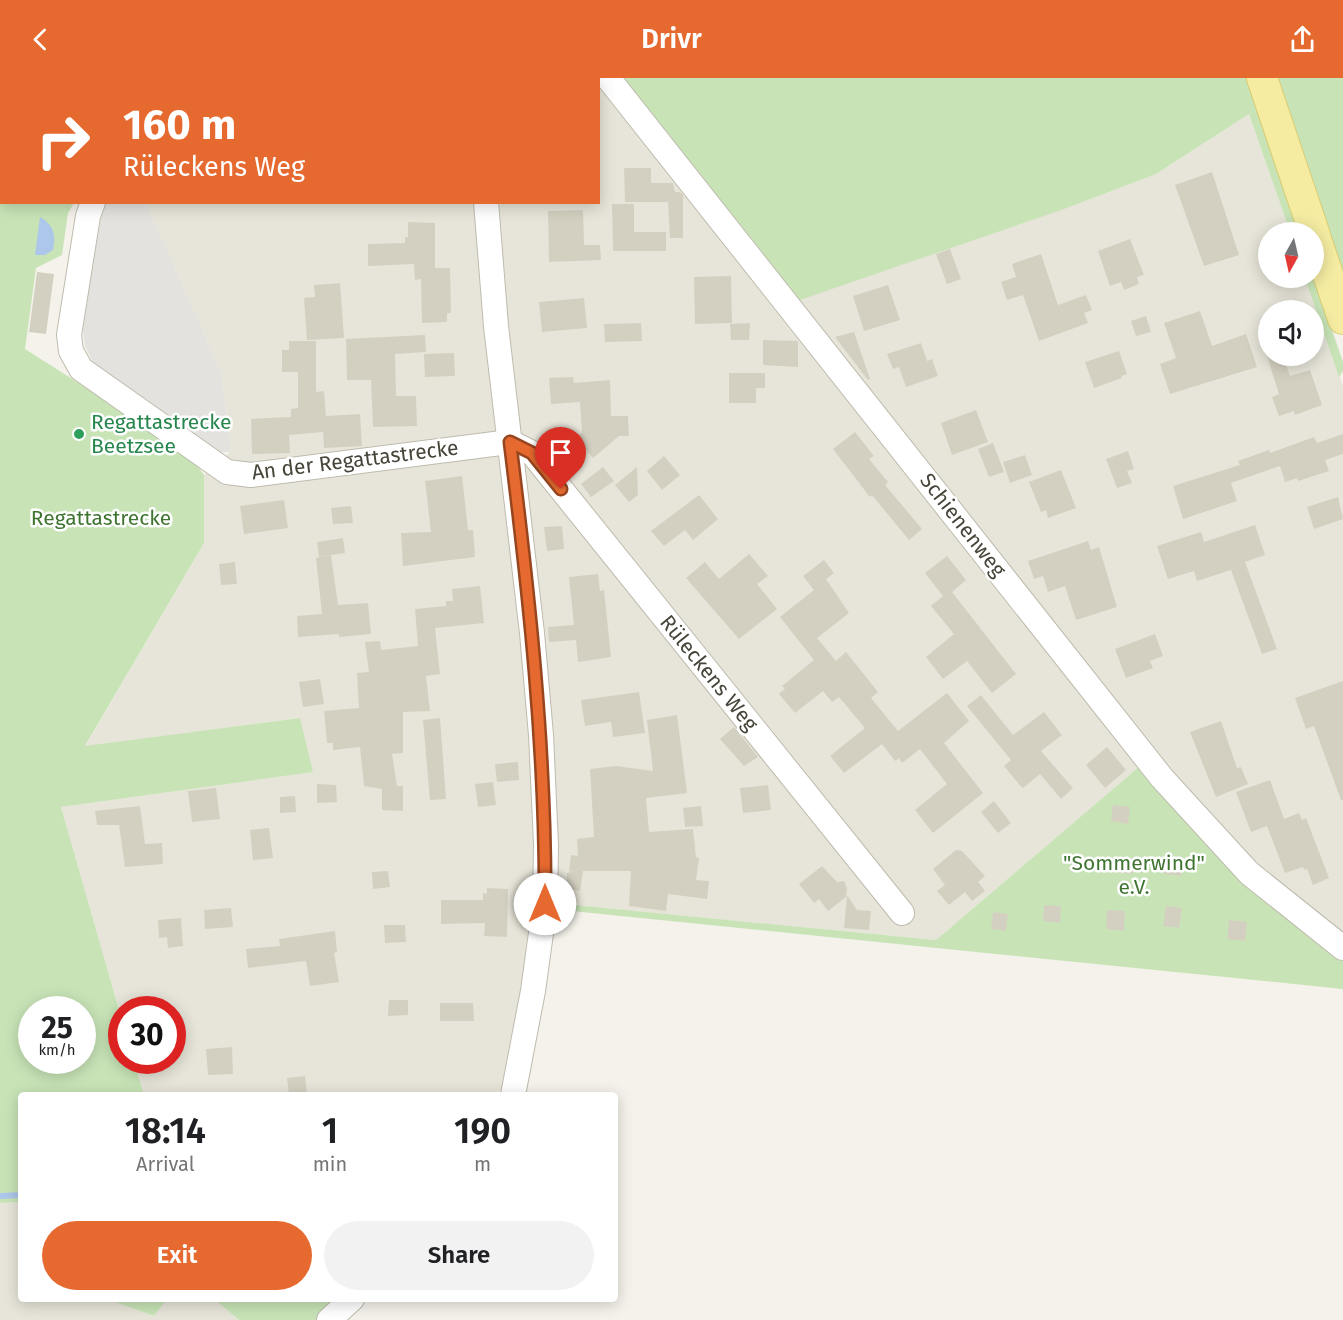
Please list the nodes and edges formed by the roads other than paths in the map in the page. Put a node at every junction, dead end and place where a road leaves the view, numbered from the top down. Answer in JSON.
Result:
{"nodes":[{"id":1,"x":608,"y":78,"type":"edge"},
{"id":2,"x":1262,"y":78,"type":"edge"},
{"id":3,"x":92,"y":204,"type":"edge"},
{"id":4,"x":486,"y":204,"type":"edge"},
{"id":5,"x":1310,"y":222,"type":"edge"},
{"id":6,"x":1324,"y":263,"type":"edge"},
{"id":7,"x":1343,"y":320,"type":"edge"},
{"id":8,"x":510,"y":442,"type":"junction"},
{"id":9,"x":902,"y":913,"type":"dead end"},
{"id":10,"x":1343,"y":948,"type":"edge"},
{"id":11,"x":514,"y":1092,"type":"edge"},
{"id":12,"x":349,"y":1302,"type":"edge"},
{"id":13,"x":329,"y":1320,"type":"edge"}],
"edges":[{"from":1,"to":10,"type":"street","name":"Schienenweg"},
{"from":2,"to":5,"type":"main road"},
{"from":3,"to":8,"type":"street","name":"An der Regattastrecke"},
{"from":4,"to":8,"type":"street"},
{"from":6,"to":7,"type":"main road"},
{"from":8,"to":9,"type":"street","name":"Rüleckens Weg"},
{"from":8,"to":11,"type":"street"},
{"from":12,"to":13,"type":"street"}]}
